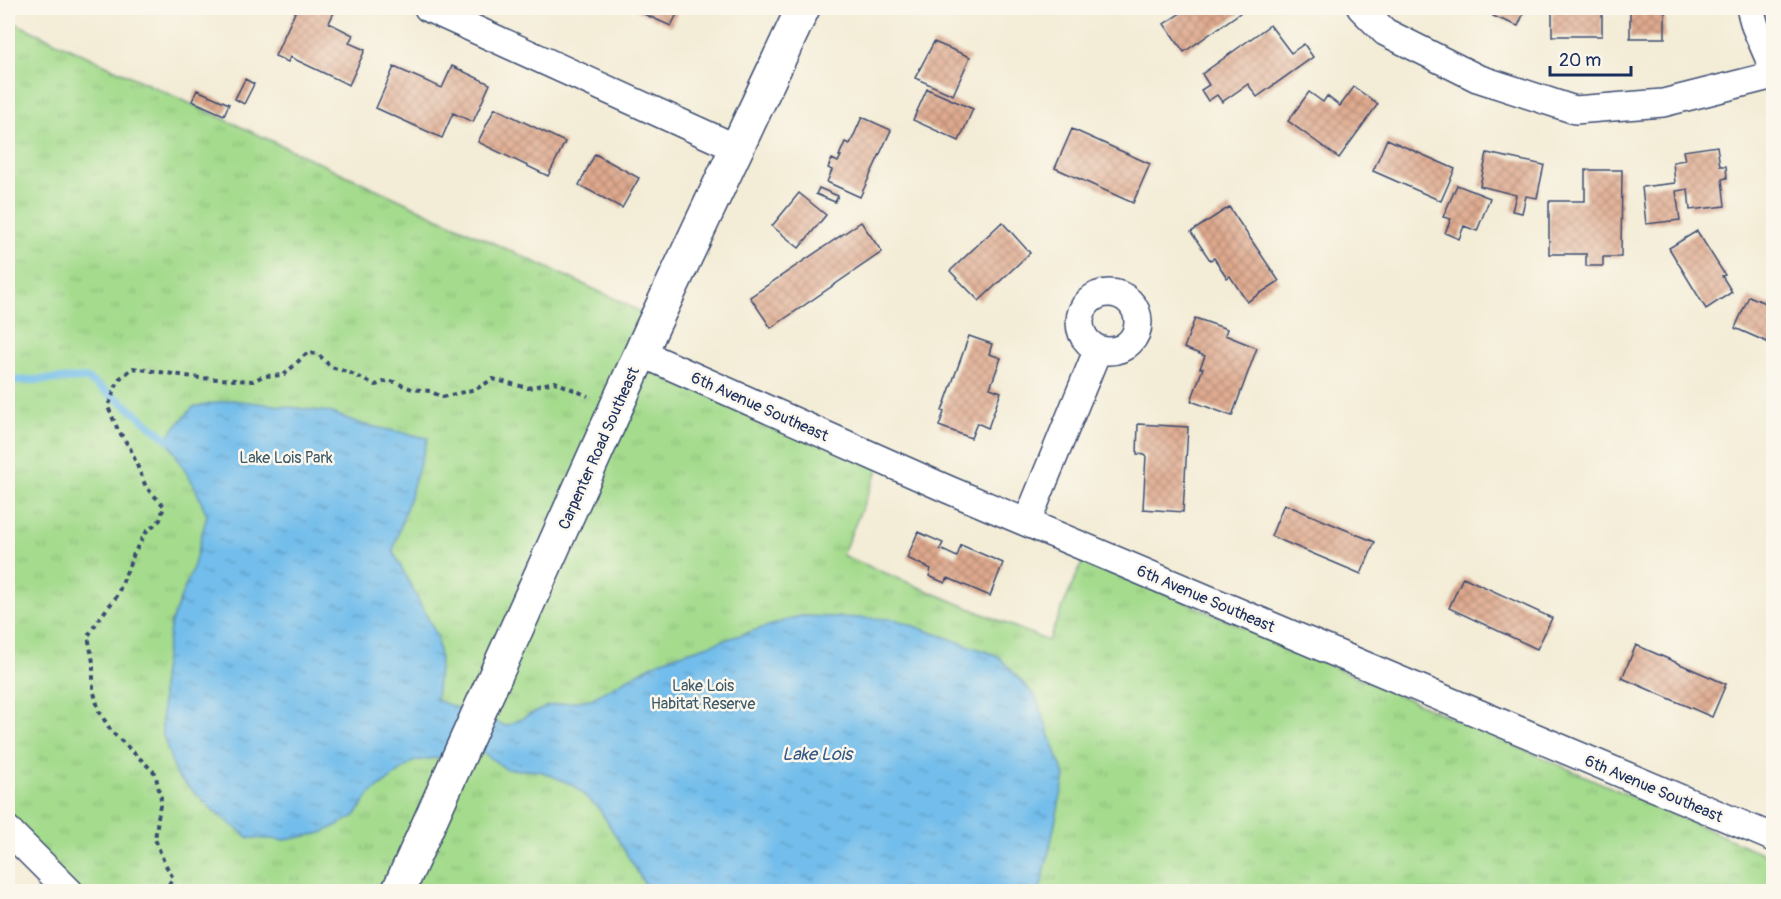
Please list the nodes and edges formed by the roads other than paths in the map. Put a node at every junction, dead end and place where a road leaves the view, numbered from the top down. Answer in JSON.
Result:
{"nodes":[{"id":1,"x":428,"y":8,"type":"edge"},
{"id":2,"x":803,"y":8,"type":"edge"},
{"id":3,"x":1361,"y":8,"type":"edge"},
{"id":4,"x":1750,"y":8,"type":"edge"},
{"id":5,"x":1773,"y":70,"type":"edge"},
{"id":6,"x":1773,"y":75,"type":"edge"},
{"id":7,"x":736,"y":148,"type":"junction"},
{"id":8,"x":1098,"y":349,"type":"dead end"},
{"id":9,"x":641,"y":353,"type":"junction"},
{"id":10,"x":1027,"y":522,"type":"junction"},
{"id":11,"x":8,"y":830,"type":"edge"},
{"id":12,"x":1773,"y":838,"type":"edge"},
{"id":13,"x":70,"y":891,"type":"edge"},
{"id":14,"x":398,"y":891,"type":"edge"}],
"edges":[{"from":1,"to":7,"type":"street"},
{"from":2,"to":7,"type":"main road","name":"Carpenter Road Southeast"},
{"from":3,"to":6,"type":"street"},
{"from":4,"to":5,"type":"street"},
{"from":7,"to":9,"type":"main road","name":"Carpenter Road Southeast"},
{"from":8,"to":10,"type":"street"},
{"from":9,"to":10,"type":"street","name":"6th Avenue Southeast"},
{"from":9,"to":14,"type":"main road","name":"Carpenter Road Southeast"},
{"from":10,"to":12,"type":"street","name":"6th Avenue Southeast"},
{"from":11,"to":13,"type":"street"}]}
